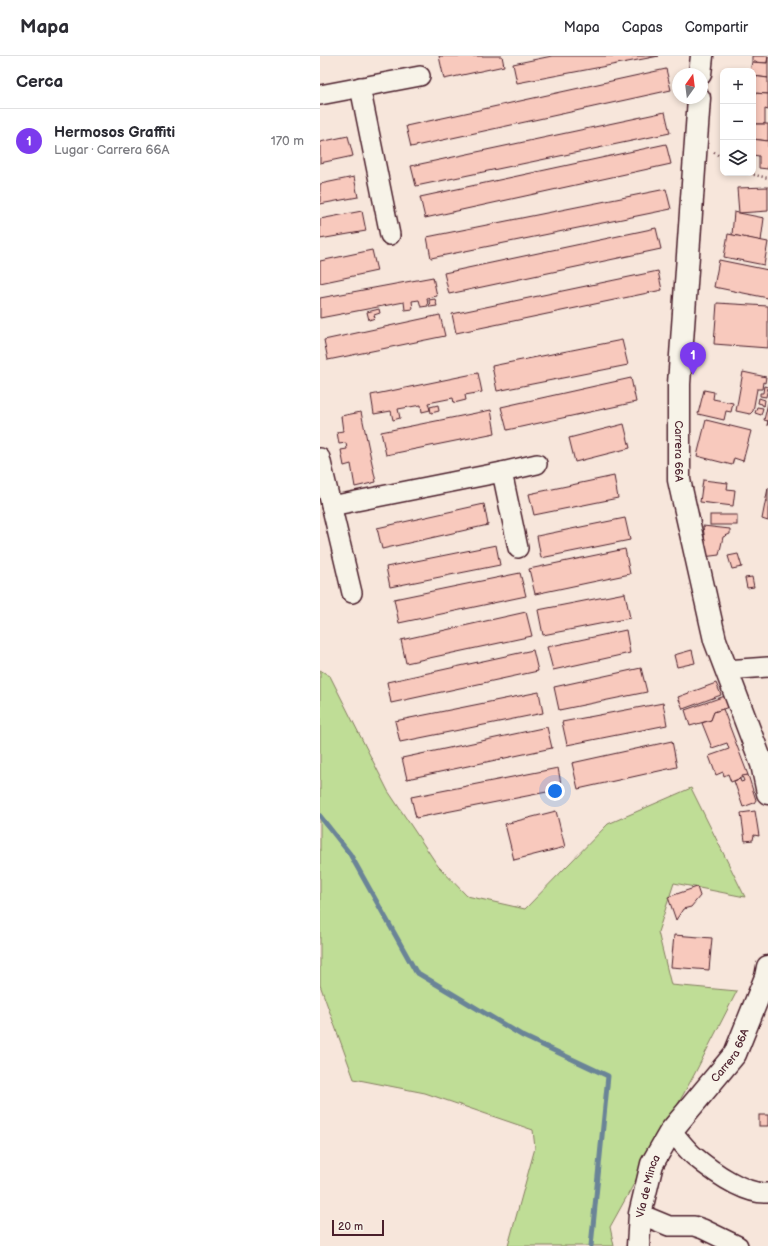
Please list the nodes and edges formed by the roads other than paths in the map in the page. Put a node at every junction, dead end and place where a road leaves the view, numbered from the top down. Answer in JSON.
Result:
{"nodes":[{"id":1,"x":702,"y":56,"type":"edge"},
{"id":2,"x":701,"y":68,"type":"edge"},
{"id":3,"x":420,"y":76,"type":"dead end"},
{"id":4,"x":360,"y":87,"type":"junction"},
{"id":5,"x":320,"y":95,"type":"edge"},
{"id":6,"x":699,"y":104,"type":"edge"},
{"id":7,"x":390,"y":235,"type":"dead end"},
{"id":8,"x":320,"y":458,"type":"edge"},
{"id":9,"x":537,"y":464,"type":"dead end"},
{"id":10,"x":502,"y":472,"type":"junction"},
{"id":11,"x":331,"y":506,"type":"junction"},
{"id":12,"x":518,"y":548,"type":"dead end"},
{"id":13,"x":352,"y":593,"type":"dead end"},
{"id":14,"x":768,"y":667,"type":"edge"},
{"id":15,"x":726,"y":670,"type":"junction"},
{"id":16,"x":768,"y":793,"type":"edge"},
{"id":17,"x":768,"y":967,"type":"edge"},
{"id":18,"x":671,"y":1131,"type":"junction"},
{"id":19,"x":768,"y":1193,"type":"edge"},
{"id":20,"x":640,"y":1214,"type":"junction"},
{"id":21,"x":638,"y":1246,"type":"edge"},
{"id":22,"x":738,"y":1246,"type":"edge"}],
"edges":[{"from":1,"to":2,"type":"street"},
{"from":3,"to":4,"type":"street"},
{"from":4,"to":5,"type":"street"},
{"from":4,"to":7,"type":"street"},
{"from":6,"to":15,"type":"street","name":"Carrera 66A"},
{"from":8,"to":11,"type":"street"},
{"from":9,"to":10,"type":"street"},
{"from":10,"to":11,"type":"street"},
{"from":10,"to":12,"type":"street"},
{"from":11,"to":13,"type":"street"},
{"from":14,"to":15,"type":"street"},
{"from":15,"to":16,"type":"street","name":"Carrera 66A"},
{"from":17,"to":18,"type":"street","name":"Carrera 66A"},
{"from":18,"to":19,"type":"street"},
{"from":18,"to":20,"type":"street","name":"Vía de Minca"},
{"from":20,"to":21,"type":"street","name":"Vía de Minca"},
{"from":20,"to":22,"type":"street"}]}
